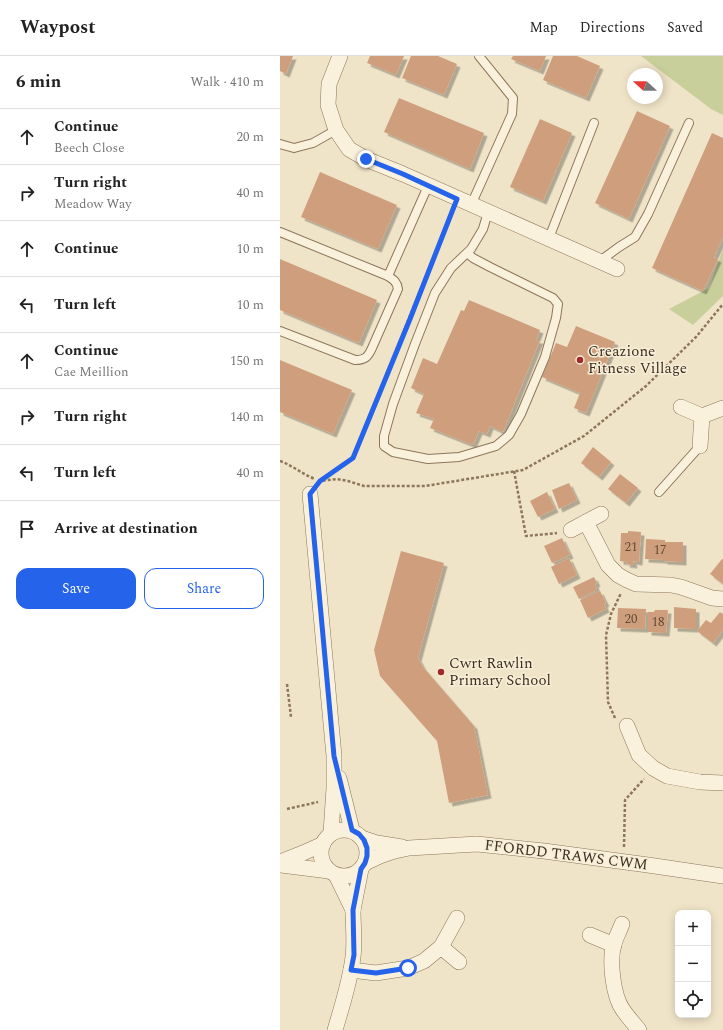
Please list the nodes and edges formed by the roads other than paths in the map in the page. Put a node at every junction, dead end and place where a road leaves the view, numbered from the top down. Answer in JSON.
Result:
{"nodes":[{"id":1,"x":340,"y":56,"type":"edge"},
{"id":2,"x":479,"y":56,"type":"edge"},
{"id":3,"x":594,"y":123,"type":"dead end"},
{"id":4,"x":689,"y":123,"type":"dead end"},
{"id":5,"x":336,"y":130,"type":"junction"},
{"id":6,"x":280,"y":144,"type":"edge"},
{"id":7,"x":428,"y":186,"type":"junction"},
{"id":8,"x":471,"y":205,"type":"junction"},
{"id":9,"x":488,"y":212,"type":"junction"},
{"id":10,"x":280,"y":232,"type":"edge"},
{"id":11,"x":549,"y":238,"type":"junction"},
{"id":12,"x":467,"y":253,"type":"junction"},
{"id":13,"x":600,"y":261,"type":"junction"},
{"id":14,"x":617,"y":269,"type":"dead end"},
{"id":15,"x":388,"y":276,"type":"junction"},
{"id":16,"x":280,"y":330,"type":"edge"},
{"id":17,"x":680,"y":407,"type":"dead end"},
{"id":18,"x":723,"y":408,"type":"edge"},
{"id":19,"x":702,"y":416,"type":"junction"},
{"id":20,"x":700,"y":446,"type":"joint"},
{"id":21,"x":659,"y":492,"type":"dead end"},
{"id":22,"x":310,"y":494,"type":"road end"},
{"id":23,"x":601,"y":514,"type":"dead end"},
{"id":24,"x":586,"y":522,"type":"junction"},
{"id":25,"x":571,"y":530,"type":"road end"},
{"id":26,"x":723,"y":599,"type":"edge"},
{"id":27,"x":627,"y":726,"type":"road end"},
{"id":28,"x":334,"y":756,"type":"junction"},
{"id":29,"x":723,"y":783,"type":"edge"},
{"id":30,"x":357,"y":834,"type":"junction"},
{"id":31,"x":327,"y":838,"type":"junction"},
{"id":32,"x":409,"y":848,"type":"junction"},
{"id":33,"x":280,"y":862,"type":"edge"},
{"id":34,"x":280,"y":865,"type":"edge"},
{"id":35,"x":363,"y":866,"type":"junction"},
{"id":36,"x":333,"y":873,"type":"junction"},
{"id":37,"x":723,"y":876,"type":"edge"},
{"id":38,"x":353,"y":910,"type":"junction"},
{"id":39,"x":457,"y":918,"type":"dead end"},
{"id":40,"x":622,"y":924,"type":"dead end"},
{"id":41,"x":590,"y":936,"type":"dead end"},
{"id":42,"x":614,"y":945,"type":"junction"},
{"id":43,"x":441,"y":947,"type":"junction"},
{"id":44,"x":459,"y":962,"type":"dead end"},
{"id":45,"x":351,"y":970,"type":"junction"},
{"id":46,"x":335,"y":1030,"type":"edge"},
{"id":47,"x":639,"y":1030,"type":"edge"}],
"edges":[{"from":1,"to":5,"type":"street"},
{"from":2,"to":8,"type":"lane"},
{"from":3,"to":11,"type":"lane"},
{"from":4,"to":13,"type":"lane"},
{"from":5,"to":6,"type":"lane"},
{"from":5,"to":7,"type":"street"},
{"from":7,"to":8,"type":"street"},
{"from":7,"to":15,"type":"lane"},
{"from":8,"to":9,"type":"street"},
{"from":9,"to":11,"type":"street"},
{"from":9,"to":12,"type":"lane"},
{"from":10,"to":15,"type":"lane"},
{"from":11,"to":13,"type":"street"},
{"from":12,"to":12,"type":"lane"},
{"from":13,"to":14,"type":"street"},
{"from":15,"to":16,"type":"lane"},
{"from":17,"to":19,"type":"street"},
{"from":18,"to":19,"type":"street"},
{"from":19,"to":20,"type":"street"},
{"from":20,"to":21,"type":"lane"},
{"from":22,"to":28,"type":"street"},
{"from":23,"to":24,"type":"street"},
{"from":24,"to":25,"type":"street"},
{"from":24,"to":26,"type":"street"},
{"from":27,"to":29,"type":"street"},
{"from":28,"to":30,"type":"street"},
{"from":28,"to":31,"type":"street"},
{"from":30,"to":31,"type":"street"},
{"from":30,"to":32,"type":"street","name":"FFORDD TRAWS CWM"},
{"from":30,"to":35,"type":"street"},
{"from":31,"to":33,"type":"street"},
{"from":31,"to":36,"type":"street"},
{"from":32,"to":35,"type":"street","name":"FFORDD TRAWS CWM"},
{"from":32,"to":37,"type":"street","name":"FFORDD TRAWS CWM"},
{"from":34,"to":36,"type":"street"},
{"from":35,"to":36,"type":"street"},
{"from":35,"to":38,"type":"street"},
{"from":36,"to":38,"type":"street"},
{"from":38,"to":45,"type":"street"},
{"from":39,"to":43,"type":"street"},
{"from":40,"to":42,"type":"street"},
{"from":41,"to":42,"type":"street"},
{"from":42,"to":47,"type":"street"},
{"from":43,"to":44,"type":"street"},
{"from":43,"to":45,"type":"street"},
{"from":45,"to":46,"type":"street"}]}
